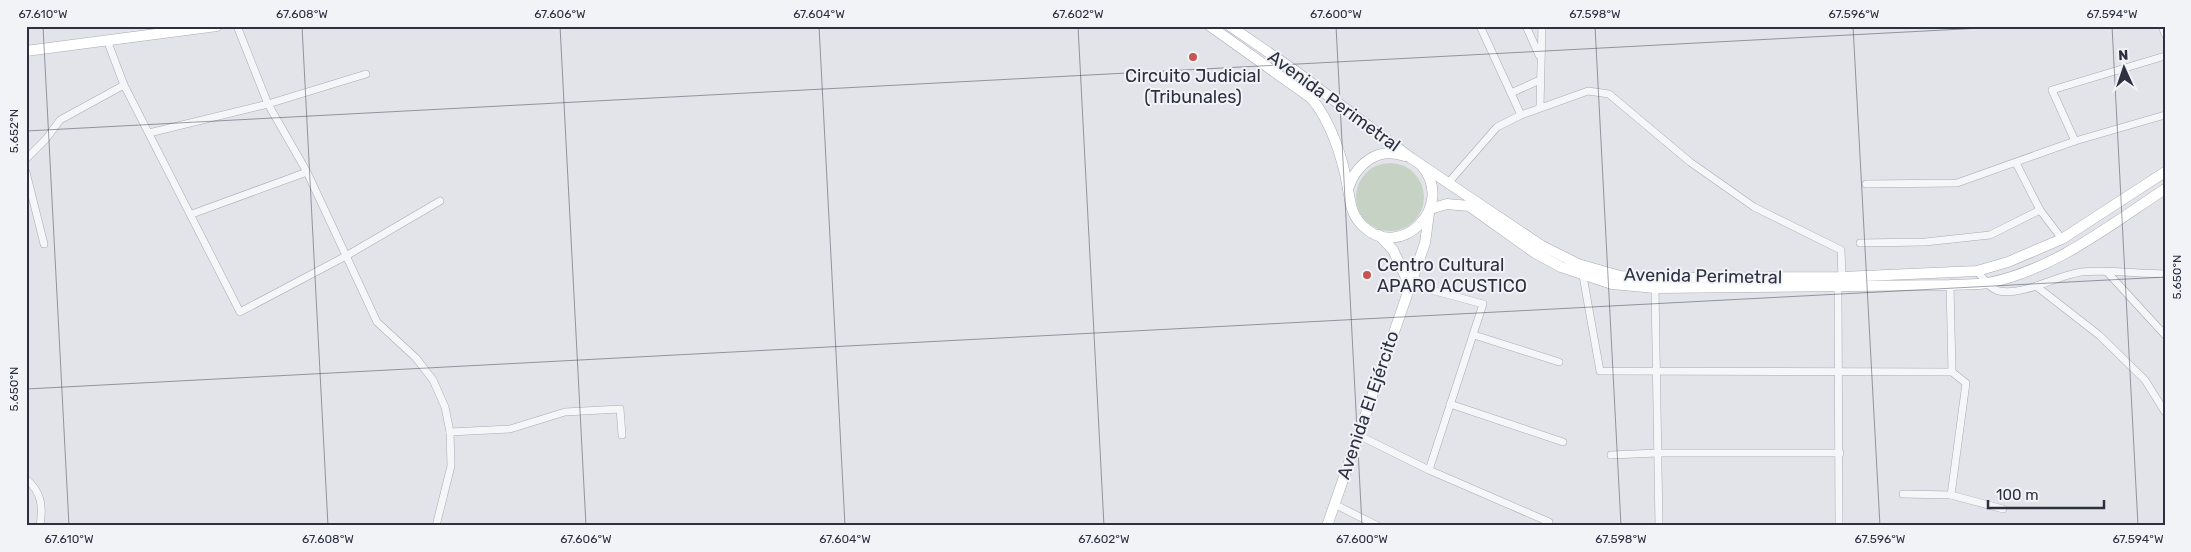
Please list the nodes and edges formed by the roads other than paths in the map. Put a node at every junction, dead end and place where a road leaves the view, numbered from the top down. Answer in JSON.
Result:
{"nodes":[{"id":1,"x":217,"y":26,"type":"edge"},
{"id":2,"x":237,"y":26,"type":"edge"},
{"id":3,"x":1210,"y":26,"type":"edge"},
{"id":4,"x":1230,"y":26,"type":"edge"},
{"id":5,"x":1480,"y":26,"type":"edge"},
{"id":6,"x":1526,"y":26,"type":"edge"},
{"id":7,"x":1542,"y":26,"type":"edge"},
{"id":8,"x":2162,"y":26,"type":"edge"},
{"id":9,"x":2165,"y":34,"type":"edge"},
{"id":10,"x":107,"y":40,"type":"junction"},
{"id":11,"x":26,"y":51,"type":"edge"},
{"id":12,"x":2165,"y":56,"type":"edge"},
{"id":13,"x":1540,"y":58,"type":"junction"},
{"id":14,"x":366,"y":74,"type":"dead end"},
{"id":15,"x":1540,"y":80,"type":"junction"},
{"id":16,"x":124,"y":85,"type":"junction"},
{"id":17,"x":1511,"y":93,"type":"junction"},
{"id":18,"x":268,"y":104,"type":"junction"},
{"id":19,"x":1540,"y":107,"type":"junction"},
{"id":20,"x":1521,"y":115,"type":"junction"},
{"id":21,"x":2165,"y":116,"type":"edge"},
{"id":22,"x":149,"y":133,"type":"junction"},
{"id":23,"x":2075,"y":142,"type":"junction"},
{"id":24,"x":1411,"y":158,"type":"junction"},
{"id":25,"x":26,"y":159,"type":"edge"},
{"id":26,"x":2016,"y":163,"type":"junction"},
{"id":27,"x":26,"y":172,"type":"edge"},
{"id":28,"x":307,"y":172,"type":"junction"},
{"id":29,"x":2165,"y":172,"type":"edge"},
{"id":30,"x":1449,"y":182,"type":"junction"},
{"id":31,"x":1866,"y":184,"type":"dead end"},
{"id":32,"x":1348,"y":189,"type":"junction"},
{"id":33,"x":2165,"y":189,"type":"edge"},
{"id":34,"x":440,"y":201,"type":"dead end"},
{"id":35,"x":2040,"y":210,"type":"junction"},
{"id":36,"x":1430,"y":211,"type":"junction"},
{"id":37,"x":192,"y":214,"type":"junction"},
{"id":38,"x":1379,"y":235,"type":"junction"},
{"id":39,"x":2062,"y":239,"type":"junction"},
{"id":40,"x":1860,"y":243,"type":"dead end"},
{"id":41,"x":44,"y":244,"type":"dead end"},
{"id":42,"x":346,"y":256,"type":"junction"},
{"id":43,"x":1977,"y":271,"type":"junction"},
{"id":44,"x":2108,"y":273,"type":"junction"},
{"id":45,"x":2165,"y":274,"type":"edge"},
{"id":46,"x":1583,"y":276,"type":"junction"},
{"id":47,"x":1840,"y":282,"type":"junction"},
{"id":48,"x":1987,"y":283,"type":"junction"},
{"id":49,"x":1409,"y":284,"type":"junction"},
{"id":50,"x":1950,"y":285,"type":"junction"},
{"id":51,"x":2036,"y":286,"type":"junction"},
{"id":52,"x":1655,"y":288,"type":"junction"},
{"id":53,"x":1474,"y":335,"type":"junction"},
{"id":54,"x":2165,"y":335,"type":"edge"},
{"id":55,"x":1559,"y":362,"type":"dead end"},
{"id":56,"x":1655,"y":371,"type":"junction"},
{"id":57,"x":1952,"y":372,"type":"junction"},
{"id":58,"x":1839,"y":373,"type":"junction"},
{"id":59,"x":1450,"y":404,"type":"junction"},
{"id":60,"x":2165,"y":412,"type":"edge"},
{"id":61,"x":450,"y":432,"type":"junction"},
{"id":62,"x":622,"y":435,"type":"dead end"},
{"id":63,"x":1358,"y":435,"type":"junction"},
{"id":64,"x":1564,"y":442,"type":"dead end"},
{"id":65,"x":1658,"y":453,"type":"junction"},
{"id":66,"x":1840,"y":453,"type":"junction"},
{"id":67,"x":1611,"y":455,"type":"dead end"},
{"id":68,"x":1429,"y":470,"type":"junction"},
{"id":69,"x":26,"y":480,"type":"edge"},
{"id":70,"x":1903,"y":494,"type":"dead end"},
{"id":71,"x":1951,"y":495,"type":"junction"},
{"id":72,"x":1334,"y":504,"type":"junction"},
{"id":73,"x":2003,"y":509,"type":"dead end"},
{"id":74,"x":40,"y":526,"type":"edge"},
{"id":75,"x":436,"y":526,"type":"edge"},
{"id":76,"x":1327,"y":526,"type":"edge"},
{"id":77,"x":1378,"y":526,"type":"edge"},
{"id":78,"x":1548,"y":526,"type":"edge"},
{"id":79,"x":1659,"y":526,"type":"edge"},
{"id":80,"x":1839,"y":526,"type":"edge"}],
"edges":[{"from":1,"to":10,"type":"main road"},
{"from":2,"to":18,"type":"street"},
{"from":3,"to":32,"type":"main road","name":"Avenida Perimetral"},
{"from":4,"to":24,"type":"main road","name":"Avenida Perimetral"},
{"from":5,"to":17,"type":"street"},
{"from":6,"to":13,"type":"street"},
{"from":7,"to":13,"type":"street"},
{"from":8,"to":9,"type":"street"},
{"from":10,"to":11,"type":"main road"},
{"from":10,"to":16,"type":"street"},
{"from":12,"to":23,"type":"street"},
{"from":13,"to":15,"type":"street"},
{"from":14,"to":18,"type":"street"},
{"from":15,"to":17,"type":"street"},
{"from":15,"to":19,"type":"street"},
{"from":16,"to":22,"type":"street"},
{"from":16,"to":25,"type":"street"},
{"from":17,"to":20,"type":"street"},
{"from":18,"to":22,"type":"street"},
{"from":18,"to":28,"type":"street"},
{"from":19,"to":20,"type":"street"},
{"from":19,"to":47,"type":"street"},
{"from":20,"to":30,"type":"street"},
{"from":21,"to":23,"type":"street"},
{"from":22,"to":37,"type":"street"},
{"from":23,"to":26,"type":"street"},
{"from":24,"to":30,"type":"main road","name":"Avenida Perimetral"},
{"from":24,"to":32,"type":"main road"},
{"from":24,"to":36,"type":"main road"},
{"from":26,"to":31,"type":"street"},
{"from":26,"to":35,"type":"street"},
{"from":27,"to":41,"type":"street"},
{"from":28,"to":37,"type":"street"},
{"from":28,"to":42,"type":"street"},
{"from":29,"to":39,"type":"main road","name":"Avenida Perimetral"},
{"from":30,"to":47,"type":"main road","name":"Avenida Perimetral"},
{"from":32,"to":38,"type":"main road"},
{"from":33,"to":48,"type":"main road","name":"Avenida Perimetral"},
{"from":34,"to":42,"type":"street"},
{"from":35,"to":39,"type":"street"},
{"from":35,"to":40,"type":"street"},
{"from":36,"to":38,"type":"main road"},
{"from":36,"to":46,"type":"main road","name":"Avenida Perimetral"},
{"from":36,"to":49,"type":"main road","name":"Avenida El Ejército"},
{"from":37,"to":42,"type":"street"},
{"from":38,"to":49,"type":"main road"},
{"from":39,"to":43,"type":"main road","name":"Avenida Perimetral"},
{"from":42,"to":61,"type":"street"},
{"from":43,"to":47,"type":"main road","name":"Avenida Perimetral"},
{"from":43,"to":48,"type":"street"},
{"from":44,"to":45,"type":"street"},
{"from":44,"to":51,"type":"street"},
{"from":44,"to":54,"type":"street"},
{"from":46,"to":52,"type":"main road","name":"Avenida Perimetral"},
{"from":46,"to":56,"type":"street"},
{"from":47,"to":50,"type":"main road","name":"Avenida Perimetral"},
{"from":47,"to":52,"type":"main road","name":"Avenida Perimetral"},
{"from":47,"to":58,"type":"street"},
{"from":48,"to":50,"type":"main road","name":"Avenida Perimetral"},
{"from":48,"to":51,"type":"street"},
{"from":49,"to":53,"type":"street"},
{"from":49,"to":63,"type":"main road","name":"Avenida El Ejército"},
{"from":50,"to":57,"type":"street"},
{"from":51,"to":60,"type":"street"},
{"from":52,"to":56,"type":"street"},
{"from":53,"to":55,"type":"street"},
{"from":53,"to":59,"type":"street"},
{"from":56,"to":58,"type":"street"},
{"from":56,"to":65,"type":"street"},
{"from":57,"to":58,"type":"street"},
{"from":57,"to":71,"type":"street"},
{"from":58,"to":66,"type":"street"},
{"from":59,"to":64,"type":"street"},
{"from":59,"to":68,"type":"street"},
{"from":61,"to":62,"type":"street"},
{"from":61,"to":75,"type":"street"},
{"from":63,"to":68,"type":"street"},
{"from":63,"to":72,"type":"main road","name":"Avenida El Ejército"},
{"from":65,"to":66,"type":"street"},
{"from":65,"to":67,"type":"street"},
{"from":65,"to":79,"type":"street"},
{"from":66,"to":80,"type":"street"},
{"from":68,"to":78,"type":"street"},
{"from":69,"to":74,"type":"street"},
{"from":70,"to":71,"type":"street"},
{"from":71,"to":73,"type":"street"},
{"from":72,"to":76,"type":"main road","name":"Avenida El Ejército"},
{"from":72,"to":77,"type":"street"}]}
